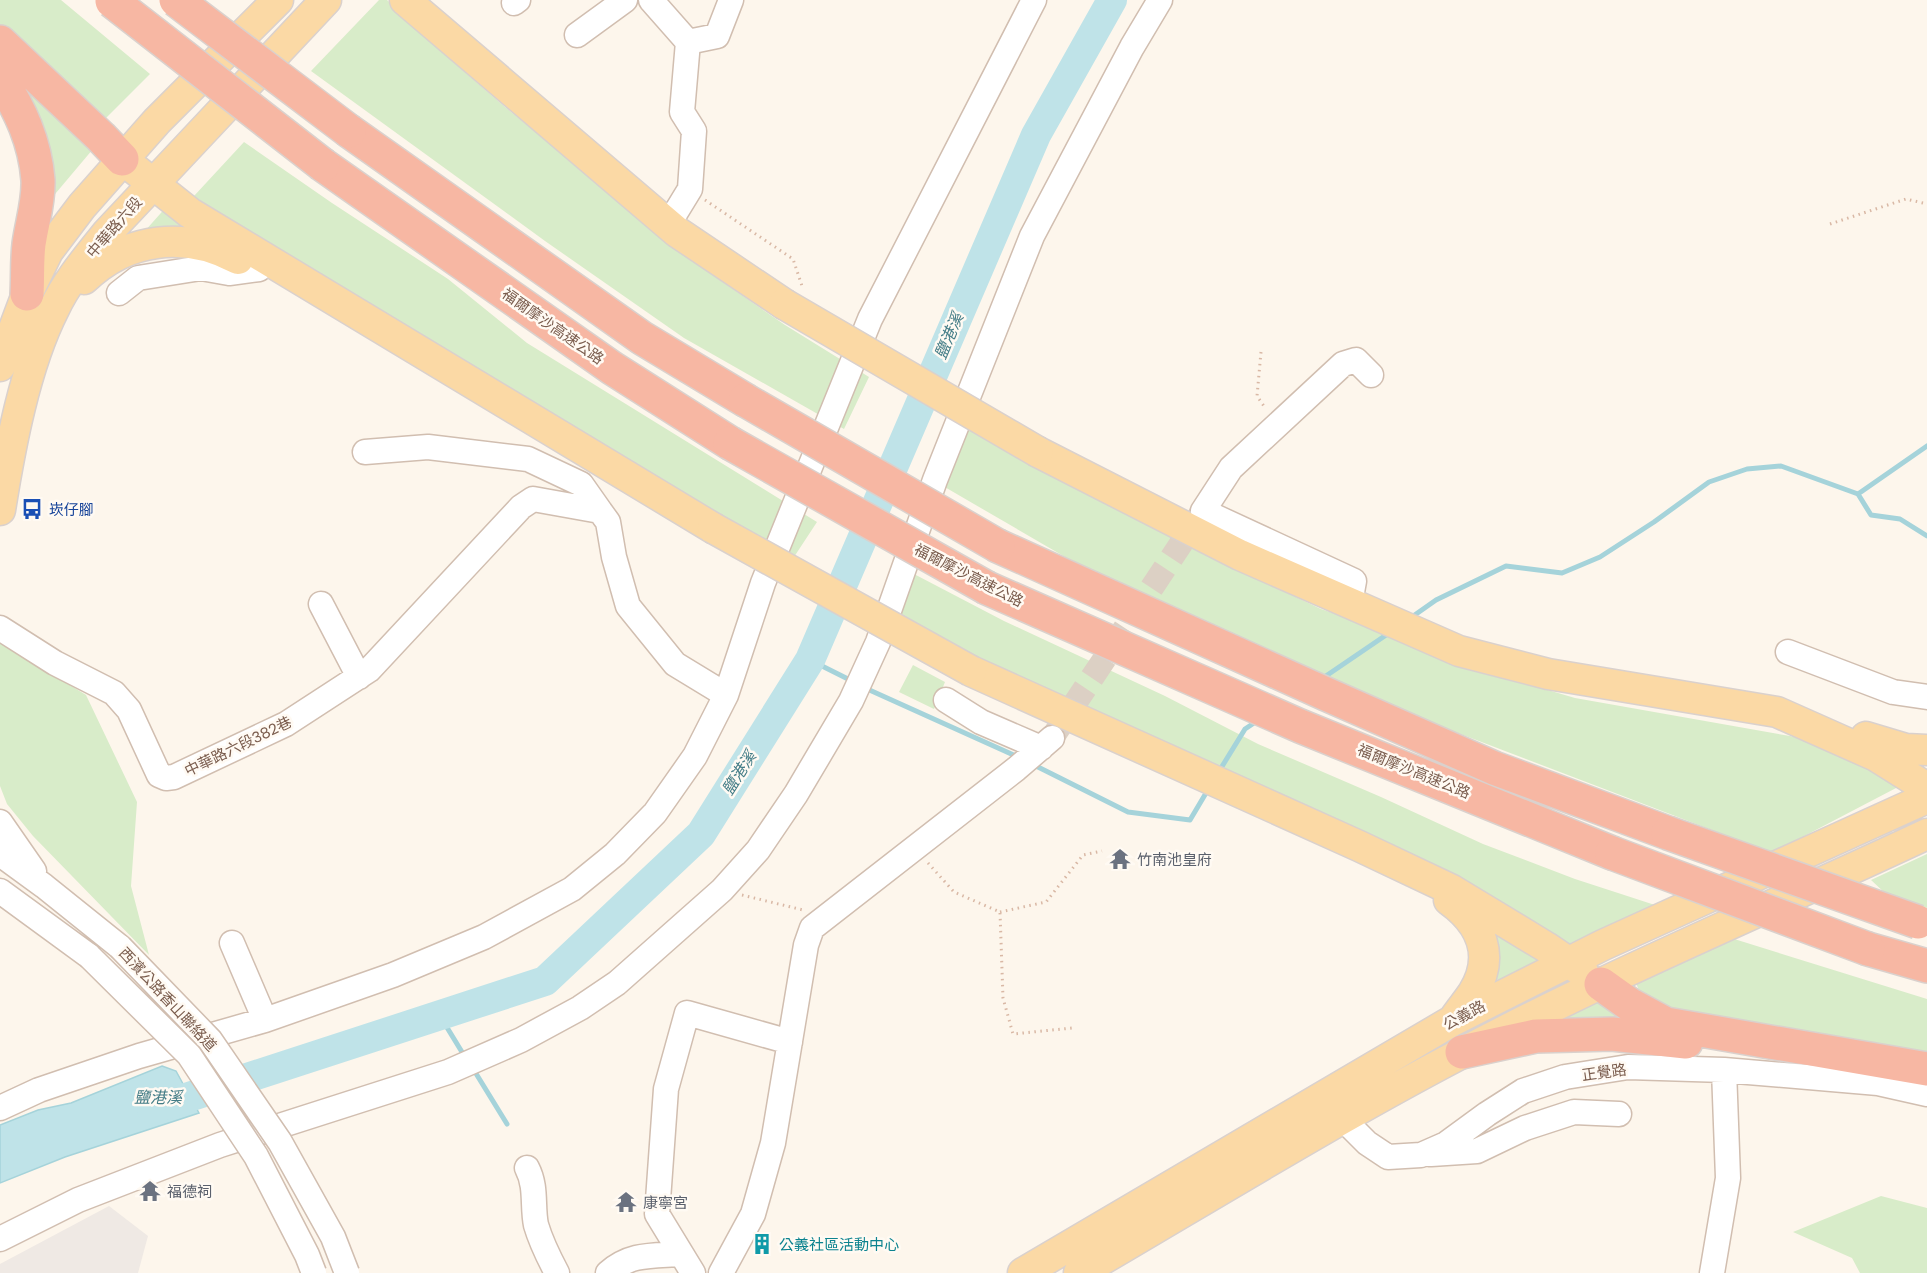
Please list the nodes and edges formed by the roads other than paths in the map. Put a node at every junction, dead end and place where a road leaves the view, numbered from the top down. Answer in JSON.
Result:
{"nodes":[{"id":1,"x":176,"y":0,"type":"edge"},
{"id":2,"x":278,"y":0,"type":"edge"},
{"id":3,"x":326,"y":0,"type":"edge"},
{"id":4,"x":405,"y":0,"type":"edge"},
{"id":5,"x":433,"y":0,"type":"edge"},
{"id":6,"x":625,"y":0,"type":"edge"},
{"id":7,"x":651,"y":0,"type":"edge"},
{"id":8,"x":731,"y":0,"type":"edge"},
{"id":9,"x":1034,"y":0,"type":"edge"},
{"id":10,"x":1160,"y":0,"type":"edge"},
{"id":11,"x":111,"y":1,"type":"edge"},
{"id":12,"x":577,"y":35,"type":"dead end"},
{"id":13,"x":0,"y":42,"type":"edge"},
{"id":14,"x":688,"y":42,"type":"junction"},
{"id":15,"x":0,"y":78,"type":"edge"},
{"id":16,"x":528,"y":106,"type":"junction"},
{"id":17,"x":122,"y":159,"type":"junction"},
{"id":18,"x":152,"y":184,"type":"junction"},
{"id":19,"x":668,"y":225,"type":"junction"},
{"id":20,"x":259,"y":269,"type":"junction"},
{"id":21,"x":119,"y":293,"type":"dead end"},
{"id":22,"x":327,"y":296,"type":"junction"},
{"id":23,"x":40,"y":301,"type":"junction"},
{"id":24,"x":0,"y":366,"type":"edge"},
{"id":25,"x":1371,"y":375,"type":"dead end"},
{"id":26,"x":365,"y":452,"type":"dead end"},
{"id":27,"x":0,"y":510,"type":"edge"},
{"id":28,"x":600,"y":511,"type":"junction"},
{"id":29,"x":1350,"y":603,"type":"junction"},
{"id":30,"x":321,"y":604,"type":"dead end"},
{"id":31,"x":0,"y":628,"type":"edge"},
{"id":32,"x":1788,"y":652,"type":"dead end"},
{"id":33,"x":359,"y":677,"type":"junction"},
{"id":34,"x":726,"y":695,"type":"junction"},
{"id":35,"x":1927,"y":698,"type":"edge"},
{"id":36,"x":946,"y":700,"type":"dead end"},
{"id":37,"x":1787,"y":717,"type":"junction"},
{"id":38,"x":1927,"y":750,"type":"edge"},
{"id":39,"x":1927,"y":788,"type":"edge"},
{"id":40,"x":1927,"y":798,"type":"edge"},
{"id":41,"x":0,"y":822,"type":"edge"},
{"id":42,"x":1927,"y":834,"type":"edge"},
{"id":43,"x":1359,"y":846,"type":"junction"},
{"id":44,"x":0,"y":854,"type":"edge"},
{"id":45,"x":44,"y":886,"type":"junction"},
{"id":46,"x":0,"y":891,"type":"edge"},
{"id":47,"x":1922,"y":924,"type":"edge"},
{"id":48,"x":232,"y":943,"type":"dead end"},
{"id":49,"x":1568,"y":962,"type":"junction"},
{"id":50,"x":1927,"y":966,"type":"edge"},
{"id":51,"x":1600,"y":984,"type":"junction"},
{"id":52,"x":266,"y":1020,"type":"junction"},
{"id":53,"x":1452,"y":1021,"type":"junction"},
{"id":54,"x":790,"y":1042,"type":"junction"},
{"id":55,"x":1798,"y":1048,"type":"junction"},
{"id":56,"x":1462,"y":1052,"type":"junction"},
{"id":57,"x":1927,"y":1069,"type":"edge"},
{"id":58,"x":1724,"y":1070,"type":"junction"},
{"id":59,"x":1927,"y":1094,"type":"edge"},
{"id":60,"x":1335,"y":1107,"type":"junction"},
{"id":61,"x":0,"y":1108,"type":"edge"},
{"id":62,"x":1619,"y":1114,"type":"dead end"},
{"id":63,"x":1421,"y":1155,"type":"junction"},
{"id":64,"x":527,"y":1168,"type":"dead end"},
{"id":65,"x":0,"y":1239,"type":"edge"},
{"id":66,"x":687,"y":1264,"type":"edge"},
{"id":67,"x":314,"y":1273,"type":"edge"},
{"id":68,"x":347,"y":1273,"type":"edge"},
{"id":69,"x":557,"y":1273,"type":"edge"},
{"id":70,"x":608,"y":1273,"type":"edge"},
{"id":71,"x":721,"y":1273,"type":"edge"},
{"id":72,"x":1023,"y":1273,"type":"edge"},
{"id":73,"x":1079,"y":1273,"type":"edge"},
{"id":74,"x":1712,"y":1273,"type":"edge"}],
"edges":[{"from":1,"to":47,"type":"highway","bridge":true},
{"from":2,"to":17,"type":"main road","name":"中華路六段"},
{"from":3,"to":18,"type":"main road","name":"中華路六段"},
{"from":4,"to":16,"type":"main road"},
{"from":5,"to":16,"type":"main road"},
{"from":6,"to":12,"type":"street"},
{"from":7,"to":14,"type":"street"},
{"from":8,"to":14,"type":"street"},
{"from":9,"to":34,"type":"street"},
{"from":10,"to":65,"type":"street"},
{"from":11,"to":50,"type":"highway","name":"福爾摩沙高速公路","bridge":true},
{"from":13,"to":17,"type":"highway"},
{"from":14,"to":19,"type":"street"},
{"from":15,"to":23,"type":"highway"},
{"from":16,"to":19,"type":"main road"},
{"from":17,"to":18,"type":"main road"},
{"from":17,"to":23,"type":"main road","name":"中華路六段"},
{"from":18,"to":22,"type":"main road"},
{"from":18,"to":23,"type":"main road","name":"中華路六段"},
{"from":19,"to":29,"type":"main road","bridge":true},
{"from":20,"to":21,"type":"street"},
{"from":20,"to":22,"type":"main road"},
{"from":20,"to":23,"type":"main road"},
{"from":22,"to":43,"type":"main road","bridge":true},
{"from":23,"to":24,"type":"main road","name":"中華路六段"},
{"from":23,"to":27,"type":"main road","name":"中華路六段"},
{"from":25,"to":29,"type":"street"},
{"from":26,"to":28,"type":"street"},
{"from":28,"to":33,"type":"street","name":"中華路六段382巷"},
{"from":28,"to":34,"type":"street"},
{"from":29,"to":37,"type":"main road"},
{"from":30,"to":33,"type":"street"},
{"from":31,"to":33,"type":"street","name":"中華路六段382巷"},
{"from":32,"to":35,"type":"street"},
{"from":34,"to":52,"type":"street"},
{"from":36,"to":54,"type":"street"},
{"from":37,"to":38,"type":"main road"},
{"from":37,"to":39,"type":"main road"},
{"from":40,"to":49,"type":"main road","name":"公義路"},
{"from":41,"to":45,"type":"street"},
{"from":42,"to":51,"type":"main road","name":"公義路"},
{"from":43,"to":49,"type":"main road"},
{"from":43,"to":53,"type":"main road"},
{"from":44,"to":45,"type":"street","name":"西濱公路香山聯絡道"},
{"from":45,"to":68,"type":"street","name":"西濱公路香山聯絡道","bridge":true},
{"from":46,"to":67,"type":"street","name":"西濱公路香山聯絡道","bridge":true},
{"from":48,"to":52,"type":"street"},
{"from":49,"to":51,"type":"main road"},
{"from":49,"to":53,"type":"main road","name":"公義路"},
{"from":51,"to":55,"type":"highway"},
{"from":51,"to":56,"type":"main road","name":"公義路"},
{"from":52,"to":61,"type":"street"},
{"from":53,"to":60,"type":"main road","name":"公義路"},
{"from":54,"to":66,"type":"street"},
{"from":54,"to":71,"type":"street"},
{"from":55,"to":56,"type":"highway"},
{"from":55,"to":57,"type":"highway"},
{"from":56,"to":60,"type":"main road","name":"公義路"},
{"from":58,"to":59,"type":"street","name":"正覺路"},
{"from":58,"to":63,"type":"street","name":"正覺路"},
{"from":58,"to":74,"type":"street"},
{"from":60,"to":63,"type":"street","name":"正覺路"},
{"from":60,"to":72,"type":"main road","name":"公義路"},
{"from":60,"to":73,"type":"main road","name":"公義路"},
{"from":62,"to":63,"type":"street"},
{"from":64,"to":69,"type":"street"},
{"from":66,"to":70,"type":"street"}]}
